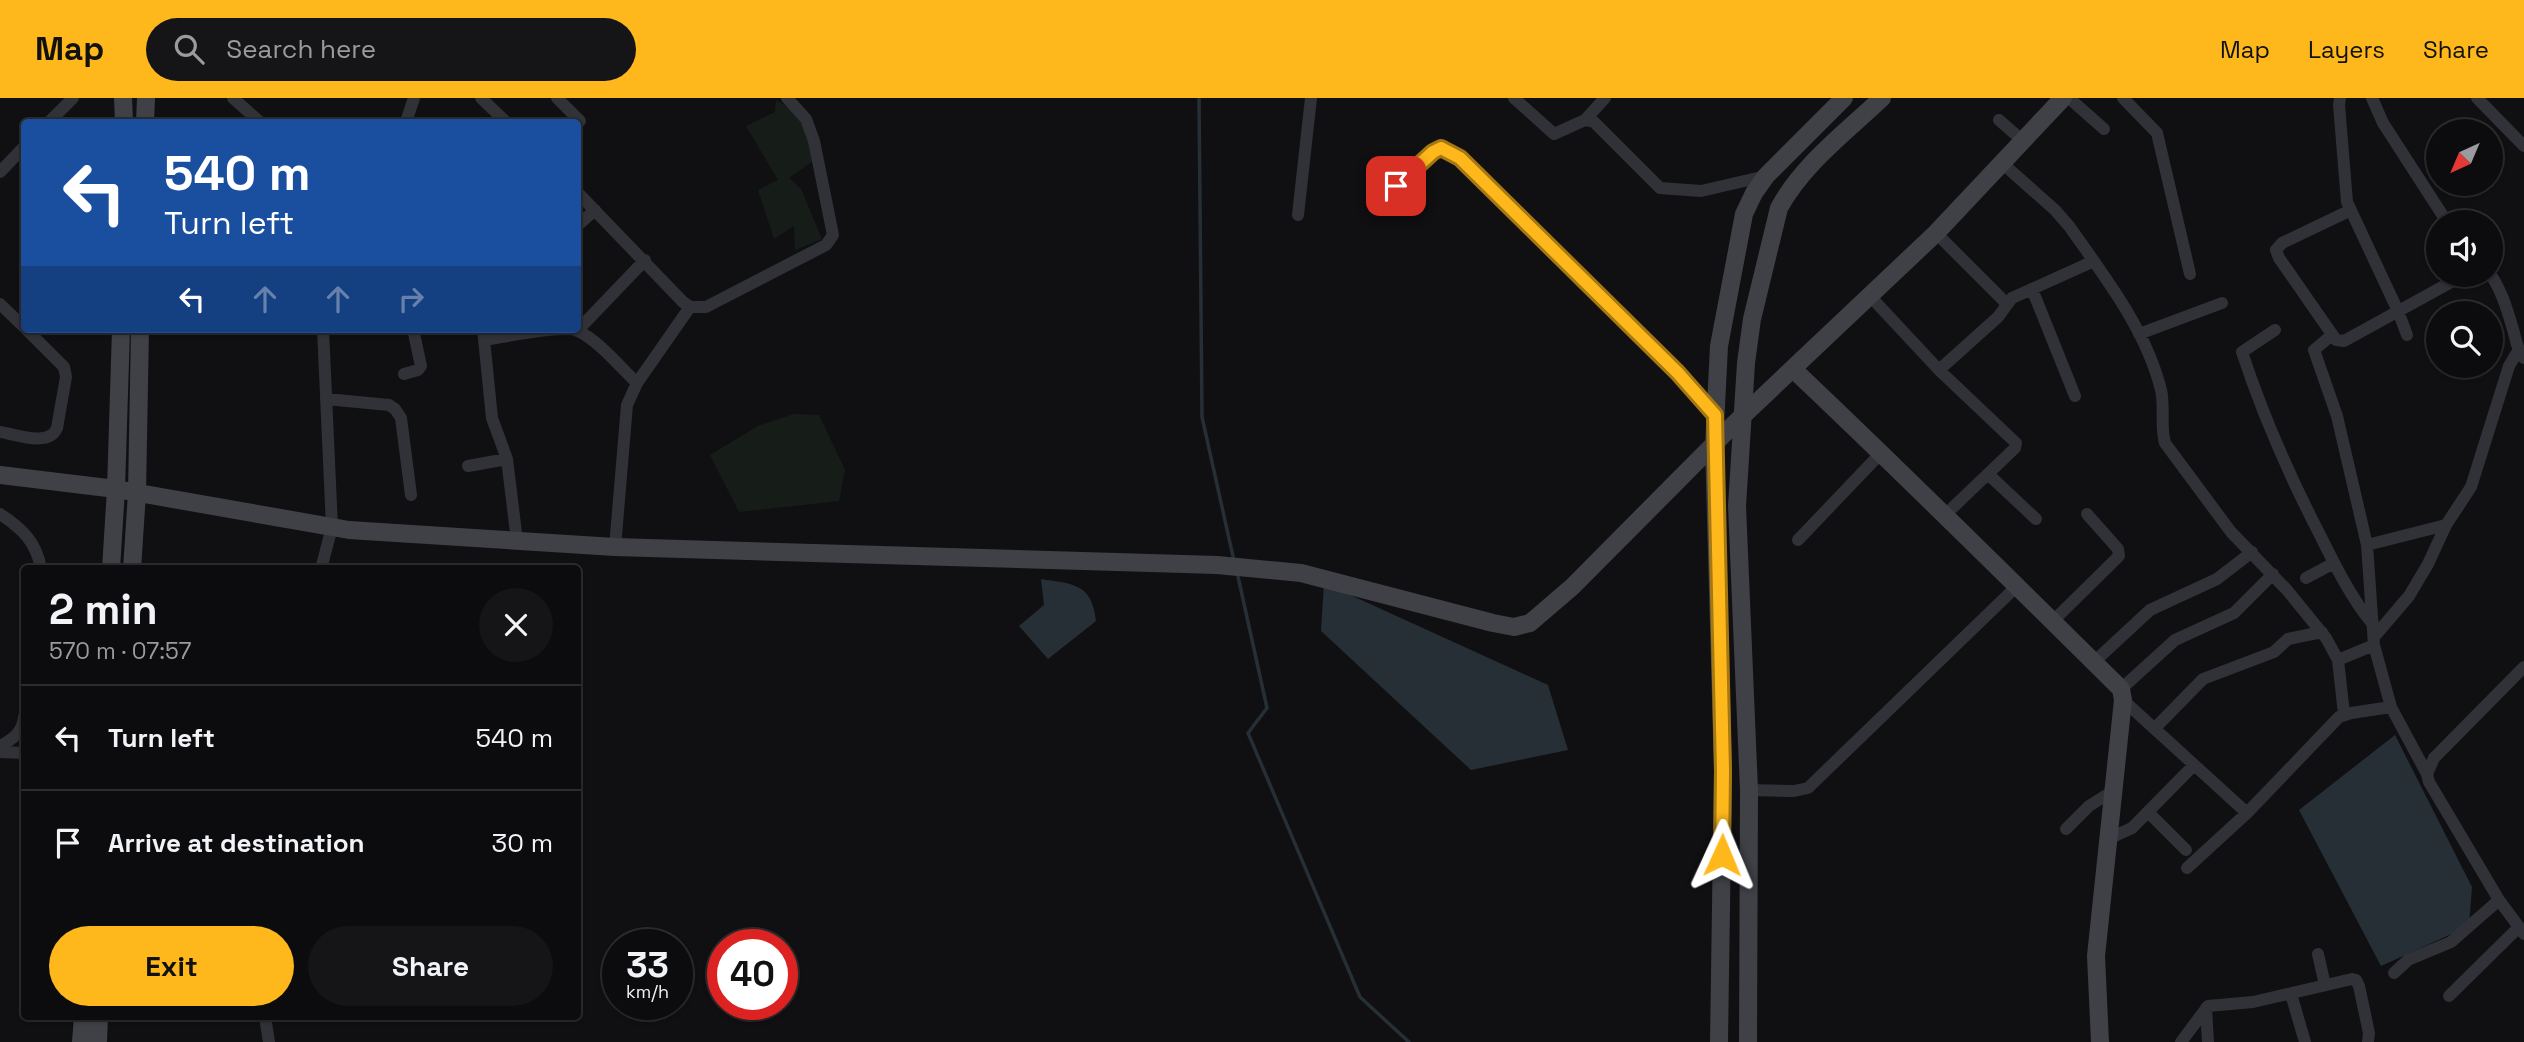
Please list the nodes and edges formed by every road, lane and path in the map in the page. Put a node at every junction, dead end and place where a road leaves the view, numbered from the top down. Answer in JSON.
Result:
{"nodes":[{"id":1,"x":73,"y":98,"type":"edge"},
{"id":2,"x":123,"y":98,"type":"edge"},
{"id":3,"x":146,"y":98,"type":"edge"},
{"id":4,"x":233,"y":98,"type":"edge"},
{"id":5,"x":414,"y":98,"type":"edge"},
{"id":6,"x":481,"y":98,"type":"edge"},
{"id":7,"x":557,"y":98,"type":"edge"},
{"id":8,"x":787,"y":98,"type":"edge"},
{"id":9,"x":1311,"y":98,"type":"edge"},
{"id":10,"x":1514,"y":98,"type":"edge"},
{"id":11,"x":1605,"y":98,"type":"edge"},
{"id":12,"x":1844,"y":98,"type":"edge"},
{"id":13,"x":1882,"y":98,"type":"edge"},
{"id":14,"x":2063,"y":98,"type":"edge"},
{"id":15,"x":2069,"y":98,"type":"edge"},
{"id":16,"x":2123,"y":98,"type":"edge"},
{"id":17,"x":2340,"y":98,"type":"edge"},
{"id":18,"x":2372,"y":98,"type":"edge"},
{"id":19,"x":2477,"y":98,"type":"edge"},
{"id":20,"x":52,"y":119,"type":"edge"},
{"id":21,"x":124,"y":119,"type":"edge"},
{"id":22,"x":145,"y":119,"type":"edge"},
{"id":23,"x":257,"y":119,"type":"edge"},
{"id":24,"x":407,"y":119,"type":"edge"},
{"id":25,"x":503,"y":119,"type":"edge"},
{"id":26,"x":578,"y":119,"type":"edge"},
{"id":27,"x":1585,"y":120,"type":"junction"},
{"id":28,"x":1999,"y":120,"type":"dead end"},
{"id":29,"x":2104,"y":129,"type":"dead end"},
{"id":30,"x":2023,"y":141,"type":"junction"},
{"id":31,"x":2524,"y":146,"type":"edge"},
{"id":32,"x":21,"y":150,"type":"edge"},
{"id":33,"x":2003,"y":163,"type":"junction"},
{"id":34,"x":0,"y":172,"type":"edge"},
{"id":35,"x":1766,"y":176,"type":"junction"},
{"id":36,"x":581,"y":196,"type":"edge"},
{"id":37,"x":1378,"y":203,"type":"dead end"},
{"id":38,"x":595,"y":210,"type":"junction"},
{"id":39,"x":2351,"y":210,"type":"junction"},
{"id":40,"x":2438,"y":210,"type":"edge"},
{"id":41,"x":1298,"y":215,"type":"dead end"},
{"id":42,"x":581,"y":222,"type":"edge"},
{"id":43,"x":1936,"y":233,"type":"junction"},
{"id":44,"x":645,"y":260,"type":"junction"},
{"id":45,"x":2094,"y":261,"type":"junction"},
{"id":46,"x":2190,"y":274,"type":"dead end"},
{"id":47,"x":2442,"y":287,"type":"edge"},
{"id":48,"x":2497,"y":287,"type":"edge"},
{"id":49,"x":2032,"y":289,"type":"junction"},
{"id":50,"x":1870,"y":296,"type":"junction"},
{"id":51,"x":2222,"y":303,"type":"dead end"},
{"id":52,"x":0,"y":304,"type":"edge"},
{"id":53,"x":2007,"y":304,"type":"junction"},
{"id":54,"x":690,"y":307,"type":"junction"},
{"id":55,"x":2398,"y":311,"type":"junction"},
{"id":56,"x":21,"y":324,"type":"edge"},
{"id":57,"x":581,"y":327,"type":"edge"},
{"id":58,"x":2275,"y":330,"type":"dead end"},
{"id":59,"x":30,"y":333,"type":"edge"},
{"id":60,"x":121,"y":333,"type":"edge"},
{"id":61,"x":140,"y":333,"type":"edge"},
{"id":62,"x":323,"y":333,"type":"edge"},
{"id":63,"x":414,"y":333,"type":"edge"},
{"id":64,"x":580,"y":333,"type":"edge"},
{"id":65,"x":484,"y":334,"type":"edge"},
{"id":66,"x":2140,"y":334,"type":"junction"},
{"id":67,"x":2332,"y":335,"type":"junction"},
{"id":68,"x":2407,"y":335,"type":"dead end"},
{"id":69,"x":2521,"y":354,"type":"edge"},
{"id":70,"x":1794,"y":370,"type":"junction"},
{"id":71,"x":1939,"y":370,"type":"junction"},
{"id":72,"x":404,"y":374,"type":"dead end"},
{"id":73,"x":637,"y":383,"type":"junction"},
{"id":74,"x":2074,"y":396,"type":"dead end"},
{"id":75,"x":326,"y":399,"type":"junction"},
{"id":76,"x":1715,"y":415,"type":"junction"},
{"id":77,"x":1742,"y":418,"type":"junction"},
{"id":78,"x":0,"y":432,"type":"edge"},
{"id":79,"x":1714,"y":446,"type":"junction"},
{"id":80,"x":1881,"y":453,"type":"junction"},
{"id":81,"x":507,"y":459,"type":"junction"},
{"id":82,"x":468,"y":466,"type":"dead end"},
{"id":83,"x":0,"y":475,"type":"edge"},
{"id":84,"x":1989,"y":475,"type":"junction"},
{"id":85,"x":116,"y":489,"type":"junction"},
{"id":86,"x":137,"y":493,"type":"junction"},
{"id":87,"x":411,"y":495,"type":"dead end"},
{"id":88,"x":0,"y":514,"type":"edge"},
{"id":89,"x":1946,"y":514,"type":"junction"},
{"id":90,"x":2087,"y":514,"type":"dead end"},
{"id":91,"x":2036,"y":519,"type":"dead end"},
{"id":92,"x":2446,"y":525,"type":"junction"},
{"id":93,"x":332,"y":527,"type":"junction"},
{"id":94,"x":1798,"y":540,"type":"dead end"},
{"id":95,"x":517,"y":541,"type":"junction"},
{"id":96,"x":2367,"y":545,"type":"junction"},
{"id":97,"x":615,"y":547,"type":"junction"},
{"id":98,"x":2252,"y":552,"type":"junction"},
{"id":99,"x":2334,"y":563,"type":"junction"},
{"id":100,"x":40,"y":565,"type":"edge"},
{"id":101,"x":111,"y":565,"type":"edge"},
{"id":102,"x":132,"y":565,"type":"edge"},
{"id":103,"x":322,"y":565,"type":"edge"},
{"id":104,"x":2273,"y":574,"type":"junction"},
{"id":105,"x":2305,"y":578,"type":"dead end"},
{"id":106,"x":2016,"y":587,"type":"junction"},
{"id":107,"x":2053,"y":621,"type":"junction"},
{"id":108,"x":2371,"y":622,"type":"junction"},
{"id":109,"x":2322,"y":632,"type":"junction"},
{"id":110,"x":2374,"y":641,"type":"junction"},
{"id":111,"x":2338,"y":660,"type":"junction"},
{"id":112,"x":2094,"y":662,"type":"junction"},
{"id":113,"x":2524,"y":667,"type":"edge"},
{"id":114,"x":2122,"y":694,"type":"junction"},
{"id":115,"x":2391,"y":707,"type":"junction"},
{"id":116,"x":2344,"y":714,"type":"junction"},
{"id":117,"x":21,"y":729,"type":"edge"},
{"id":118,"x":2155,"y":729,"type":"junction"},
{"id":119,"x":0,"y":746,"type":"edge"},
{"id":120,"x":0,"y":752,"type":"edge"},
{"id":121,"x":21,"y":753,"type":"edge"},
{"id":122,"x":2194,"y":765,"type":"junction"},
{"id":123,"x":2427,"y":774,"type":"junction"},
{"id":124,"x":1749,"y":790,"type":"junction"},
{"id":125,"x":2113,"y":790,"type":"junction"},
{"id":126,"x":2148,"y":812,"type":"junction"},
{"id":127,"x":2247,"y":813,"type":"junction"},
{"id":128,"x":2067,"y":829,"type":"dead end"},
{"id":129,"x":2108,"y":839,"type":"junction"},
{"id":130,"x":2186,"y":850,"type":"dead end"},
{"id":131,"x":2187,"y":868,"type":"dead end"},
{"id":132,"x":2499,"y":900,"type":"junction"},
{"id":133,"x":2522,"y":930,"type":"edge"},
{"id":134,"x":2318,"y":954,"type":"dead end"},
{"id":135,"x":2394,"y":974,"type":"dead end"},
{"id":136,"x":2325,"y":985,"type":"junction"},
{"id":137,"x":2291,"y":994,"type":"junction"},
{"id":138,"x":2449,"y":996,"type":"dead end"},
{"id":139,"x":2206,"y":1007,"type":"junction"},
{"id":140,"x":83,"y":1020,"type":"edge"},
{"id":141,"x":99,"y":1020,"type":"edge"},
{"id":142,"x":265,"y":1020,"type":"edge"},
{"id":143,"x":81,"y":1042,"type":"edge"},
{"id":144,"x":97,"y":1042,"type":"edge"},
{"id":145,"x":269,"y":1042,"type":"edge"},
{"id":146,"x":1719,"y":1042,"type":"edge"},
{"id":147,"x":1748,"y":1042,"type":"edge"},
{"id":148,"x":2100,"y":1042,"type":"edge"},
{"id":149,"x":2181,"y":1042,"type":"edge"},
{"id":150,"x":2208,"y":1042,"type":"edge"},
{"id":151,"x":2305,"y":1042,"type":"edge"},
{"id":152,"x":2368,"y":1042,"type":"edge"}],
"edges":[{"from":1,"to":20,"type":"street"},
{"from":2,"to":21,"type":"street"},
{"from":3,"to":22,"type":"street"},
{"from":4,"to":23,"type":"street"},
{"from":5,"to":24,"type":"street"},
{"from":6,"to":25,"type":"street"},
{"from":7,"to":26,"type":"street"},
{"from":8,"to":54,"type":"street"},
{"from":9,"to":41,"type":"street"},
{"from":10,"to":27,"type":"street"},
{"from":11,"to":27,"type":"street"},
{"from":12,"to":35,"type":"street"},
{"from":13,"to":77,"type":"street"},
{"from":14,"to":30,"type":"street"},
{"from":15,"to":29,"type":"street"},
{"from":16,"to":46,"type":"street"},
{"from":17,"to":39,"type":"street"},
{"from":18,"to":40,"type":"street"},
{"from":19,"to":31,"type":"street"},
{"from":27,"to":35,"type":"street"},
{"from":28,"to":30,"type":"street"},
{"from":30,"to":33,"type":"street"},
{"from":32,"to":34,"type":"street"},
{"from":33,"to":43,"type":"street"},
{"from":33,"to":45,"type":"street"},
{"from":35,"to":76,"type":"street"},
{"from":36,"to":38,"type":"street"},
{"from":37,"to":76,"type":"street"},
{"from":38,"to":42,"type":"street"},
{"from":38,"to":44,"type":"street"},
{"from":39,"to":55,"type":"street"},
{"from":39,"to":67,"type":"street"},
{"from":43,"to":50,"type":"street"},
{"from":43,"to":53,"type":"street"},
{"from":44,"to":54,"type":"street"},
{"from":44,"to":57,"type":"street"},
{"from":45,"to":49,"type":"street"},
{"from":45,"to":66,"type":"street"},
{"from":47,"to":55,"type":"street"},
{"from":48,"to":69,"type":"street"},
{"from":49,"to":53,"type":"street"},
{"from":49,"to":74,"type":"street"},
{"from":50,"to":70,"type":"street"},
{"from":50,"to":71,"type":"street"},
{"from":51,"to":66,"type":"street"},
{"from":52,"to":56,"type":"street"},
{"from":53,"to":71,"type":"street"},
{"from":54,"to":73,"type":"street"},
{"from":55,"to":67,"type":"street"},
{"from":55,"to":68,"type":"street"},
{"from":58,"to":99,"type":"street"},
{"from":59,"to":78,"type":"street"},
{"from":60,"to":85,"type":"street"},
{"from":61,"to":86,"type":"street"},
{"from":62,"to":75,"type":"street"},
{"from":63,"to":72,"type":"street"},
{"from":64,"to":73,"type":"street"},
{"from":65,"to":81,"type":"street"},
{"from":66,"to":98,"type":"street"},
{"from":67,"to":96,"type":"street"},
{"from":69,"to":92,"type":"street"},
{"from":70,"to":77,"type":"street"},
{"from":70,"to":80,"type":"street"},
{"from":71,"to":84,"type":"street"},
{"from":73,"to":97,"type":"street"},
{"from":75,"to":87,"type":"street"},
{"from":75,"to":93,"type":"street"},
{"from":76,"to":79,"type":"street"},
{"from":77,"to":79,"type":"street"},
{"from":77,"to":124,"type":"street"},
{"from":79,"to":97,"type":"street"},
{"from":79,"to":146,"type":"street"},
{"from":80,"to":89,"type":"street"},
{"from":80,"to":94,"type":"street"},
{"from":81,"to":82,"type":"street"},
{"from":81,"to":95,"type":"street"},
{"from":83,"to":85,"type":"street"},
{"from":84,"to":89,"type":"street"},
{"from":84,"to":91,"type":"street"},
{"from":85,"to":86,"type":"street"},
{"from":85,"to":101,"type":"street"},
{"from":86,"to":93,"type":"street"},
{"from":86,"to":102,"type":"street"},
{"from":88,"to":100,"type":"street"},
{"from":89,"to":106,"type":"street"},
{"from":90,"to":107,"type":"street"},
{"from":92,"to":96,"type":"street"},
{"from":92,"to":110,"type":"street"},
{"from":93,"to":95,"type":"street"},
{"from":93,"to":103,"type":"street"},
{"from":95,"to":97,"type":"street"},
{"from":96,"to":108,"type":"street"},
{"from":98,"to":104,"type":"street"},
{"from":98,"to":112,"type":"street"},
{"from":99,"to":105,"type":"street"},
{"from":99,"to":108,"type":"street"},
{"from":104,"to":109,"type":"street"},
{"from":104,"to":114,"type":"street"},
{"from":106,"to":107,"type":"street"},
{"from":106,"to":124,"type":"street"},
{"from":107,"to":112,"type":"street"},
{"from":108,"to":110,"type":"street"},
{"from":109,"to":111,"type":"street"},
{"from":109,"to":118,"type":"street"},
{"from":110,"to":111,"type":"street"},
{"from":110,"to":115,"type":"street"},
{"from":111,"to":116,"type":"street"},
{"from":112,"to":114,"type":"street"},
{"from":113,"to":123,"type":"street"},
{"from":114,"to":118,"type":"street"},
{"from":114,"to":125,"type":"street"},
{"from":115,"to":116,"type":"street"},
{"from":115,"to":123,"type":"street"},
{"from":116,"to":127,"type":"street"},
{"from":117,"to":119,"type":"street"},
{"from":118,"to":122,"type":"street"},
{"from":120,"to":121,"type":"street"},
{"from":122,"to":126,"type":"street"},
{"from":122,"to":127,"type":"street"},
{"from":123,"to":132,"type":"street"},
{"from":124,"to":147,"type":"street"},
{"from":125,"to":128,"type":"street"},
{"from":125,"to":129,"type":"street"},
{"from":126,"to":129,"type":"street"},
{"from":126,"to":130,"type":"street"},
{"from":127,"to":131,"type":"street"},
{"from":129,"to":148,"type":"street"},
{"from":132,"to":133,"type":"street"},
{"from":132,"to":135,"type":"street"},
{"from":133,"to":138,"type":"street"},
{"from":134,"to":136,"type":"street"},
{"from":136,"to":137,"type":"street"},
{"from":136,"to":152,"type":"street"},
{"from":137,"to":139,"type":"street"},
{"from":137,"to":151,"type":"street"},
{"from":139,"to":149,"type":"street"},
{"from":139,"to":150,"type":"street"},
{"from":140,"to":143,"type":"street"},
{"from":141,"to":144,"type":"street"},
{"from":142,"to":145,"type":"street"}]}
